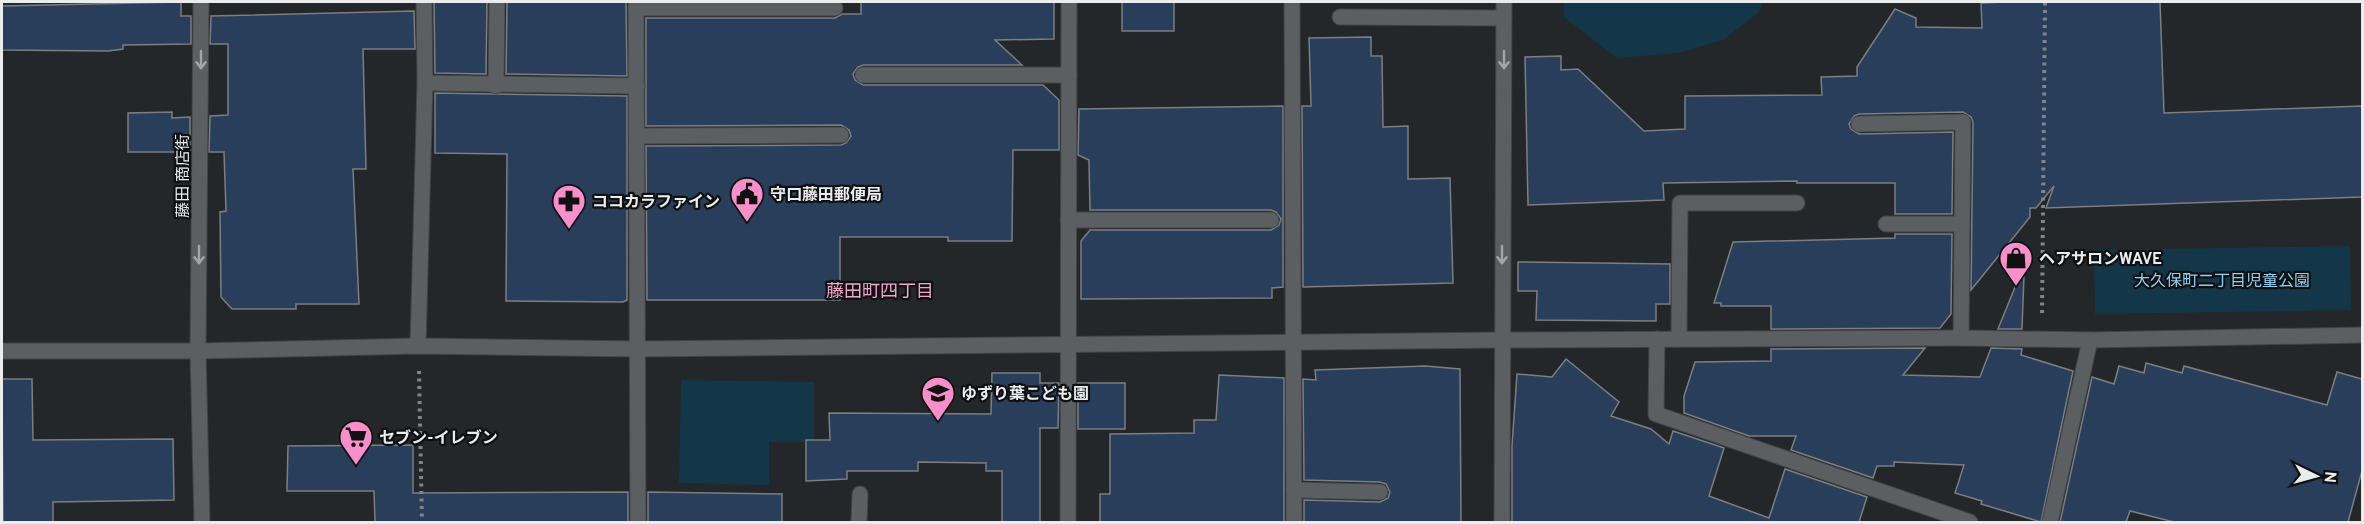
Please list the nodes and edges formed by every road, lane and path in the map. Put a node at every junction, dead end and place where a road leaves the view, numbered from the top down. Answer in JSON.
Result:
{"nodes":[{"id":1,"x":201,"y":2,"type":"edge"},
{"id":2,"x":424,"y":2,"type":"edge"},
{"id":3,"x":497,"y":2,"type":"edge"},
{"id":4,"x":1069,"y":2,"type":"edge"},
{"id":5,"x":1292,"y":2,"type":"edge"},
{"id":6,"x":1504,"y":2,"type":"edge"},
{"id":7,"x":2045,"y":2,"type":"edge"},
{"id":8,"x":636,"y":5,"type":"edge"},
{"id":9,"x":835,"y":8,"type":"dead end"},
{"id":10,"x":1341,"y":16,"type":"dead end"},
{"id":11,"x":1504,"y":18,"type":"junction"},
{"id":12,"x":863,"y":75,"type":"dead end"},
{"id":13,"x":1069,"y":75,"type":"junction"},
{"id":14,"x":425,"y":83,"type":"junction"},
{"id":15,"x":496,"y":86,"type":"junction"},
{"id":16,"x":637,"y":86,"type":"junction"},
{"id":17,"x":1859,"y":124,"type":"dead end"},
{"id":18,"x":841,"y":135,"type":"dead end"},
{"id":19,"x":638,"y":136,"type":"junction"},
{"id":20,"x":1797,"y":203,"type":"dead end"},
{"id":21,"x":1068,"y":220,"type":"junction"},
{"id":22,"x":1271,"y":220,"type":"dead end"},
{"id":23,"x":1886,"y":224,"type":"dead end"},
{"id":24,"x":1962,"y":224,"type":"junction"},
{"id":25,"x":2362,"y":335,"type":"edge"},
{"id":26,"x":1961,"y":338,"type":"junction"},
{"id":27,"x":1657,"y":339,"type":"junction"},
{"id":28,"x":1679,"y":339,"type":"junction"},
{"id":29,"x":2042,"y":339,"type":"junction"},
{"id":30,"x":1501,"y":340,"type":"junction"},
{"id":31,"x":2090,"y":340,"type":"junction"},
{"id":32,"x":1295,"y":342,"type":"junction"},
{"id":33,"x":1068,"y":343,"type":"junction"},
{"id":34,"x":418,"y":346,"type":"junction"},
{"id":35,"x":639,"y":349,"type":"junction"},
{"id":36,"x":2,"y":351,"type":"edge"},
{"id":37,"x":198,"y":351,"type":"junction"},
{"id":38,"x":1294,"y":490,"type":"junction"},
{"id":39,"x":1380,"y":492,"type":"dead end"},
{"id":40,"x":860,"y":494,"type":"dead end"},
{"id":41,"x":202,"y":522,"type":"edge"},
{"id":42,"x":422,"y":522,"type":"edge"},
{"id":43,"x":638,"y":522,"type":"edge"},
{"id":44,"x":860,"y":522,"type":"edge"},
{"id":45,"x":1068,"y":522,"type":"edge"},
{"id":46,"x":1294,"y":522,"type":"edge"},
{"id":47,"x":1502,"y":522,"type":"edge"},
{"id":48,"x":1970,"y":522,"type":"edge"},
{"id":49,"x":2050,"y":522,"type":"edge"}],
"edges":[{"from":1,"to":37,"type":"street","name":"藤田 商店街","one_way":true},
{"from":2,"to":14,"type":"street"},
{"from":3,"to":15,"type":"street"},
{"from":4,"to":13,"type":"street"},
{"from":5,"to":32,"type":"street"},
{"from":6,"to":11,"type":"street"},
{"from":7,"to":29,"type":"path"},
{"from":8,"to":9,"type":"street"},
{"from":8,"to":16,"type":"street"},
{"from":10,"to":11,"type":"street"},
{"from":11,"to":30,"type":"street","one_way":true},
{"from":12,"to":13,"type":"street"},
{"from":13,"to":21,"type":"street"},
{"from":14,"to":15,"type":"street"},
{"from":14,"to":34,"type":"street"},
{"from":15,"to":16,"type":"street"},
{"from":16,"to":19,"type":"street"},
{"from":17,"to":24,"type":"street"},
{"from":18,"to":19,"type":"street"},
{"from":19,"to":35,"type":"street"},
{"from":20,"to":28,"type":"street"},
{"from":21,"to":22,"type":"street"},
{"from":21,"to":33,"type":"street"},
{"from":23,"to":24,"type":"street"},
{"from":24,"to":26,"type":"street"},
{"from":25,"to":31,"type":"street"},
{"from":26,"to":28,"type":"street"},
{"from":26,"to":29,"type":"street"},
{"from":27,"to":28,"type":"street"},
{"from":27,"to":30,"type":"street"},
{"from":27,"to":48,"type":"street"},
{"from":29,"to":31,"type":"street"},
{"from":30,"to":32,"type":"street"},
{"from":30,"to":47,"type":"street"},
{"from":31,"to":49,"type":"street"},
{"from":32,"to":33,"type":"street"},
{"from":32,"to":38,"type":"street"},
{"from":33,"to":35,"type":"street"},
{"from":33,"to":45,"type":"street"},
{"from":34,"to":35,"type":"street"},
{"from":34,"to":37,"type":"street"},
{"from":34,"to":42,"type":"path"},
{"from":35,"to":43,"type":"street"},
{"from":36,"to":37,"type":"street"},
{"from":37,"to":41,"type":"street","name":"藤田 商店街"},
{"from":38,"to":39,"type":"street"},
{"from":38,"to":46,"type":"street"},
{"from":40,"to":44,"type":"street"}]}
